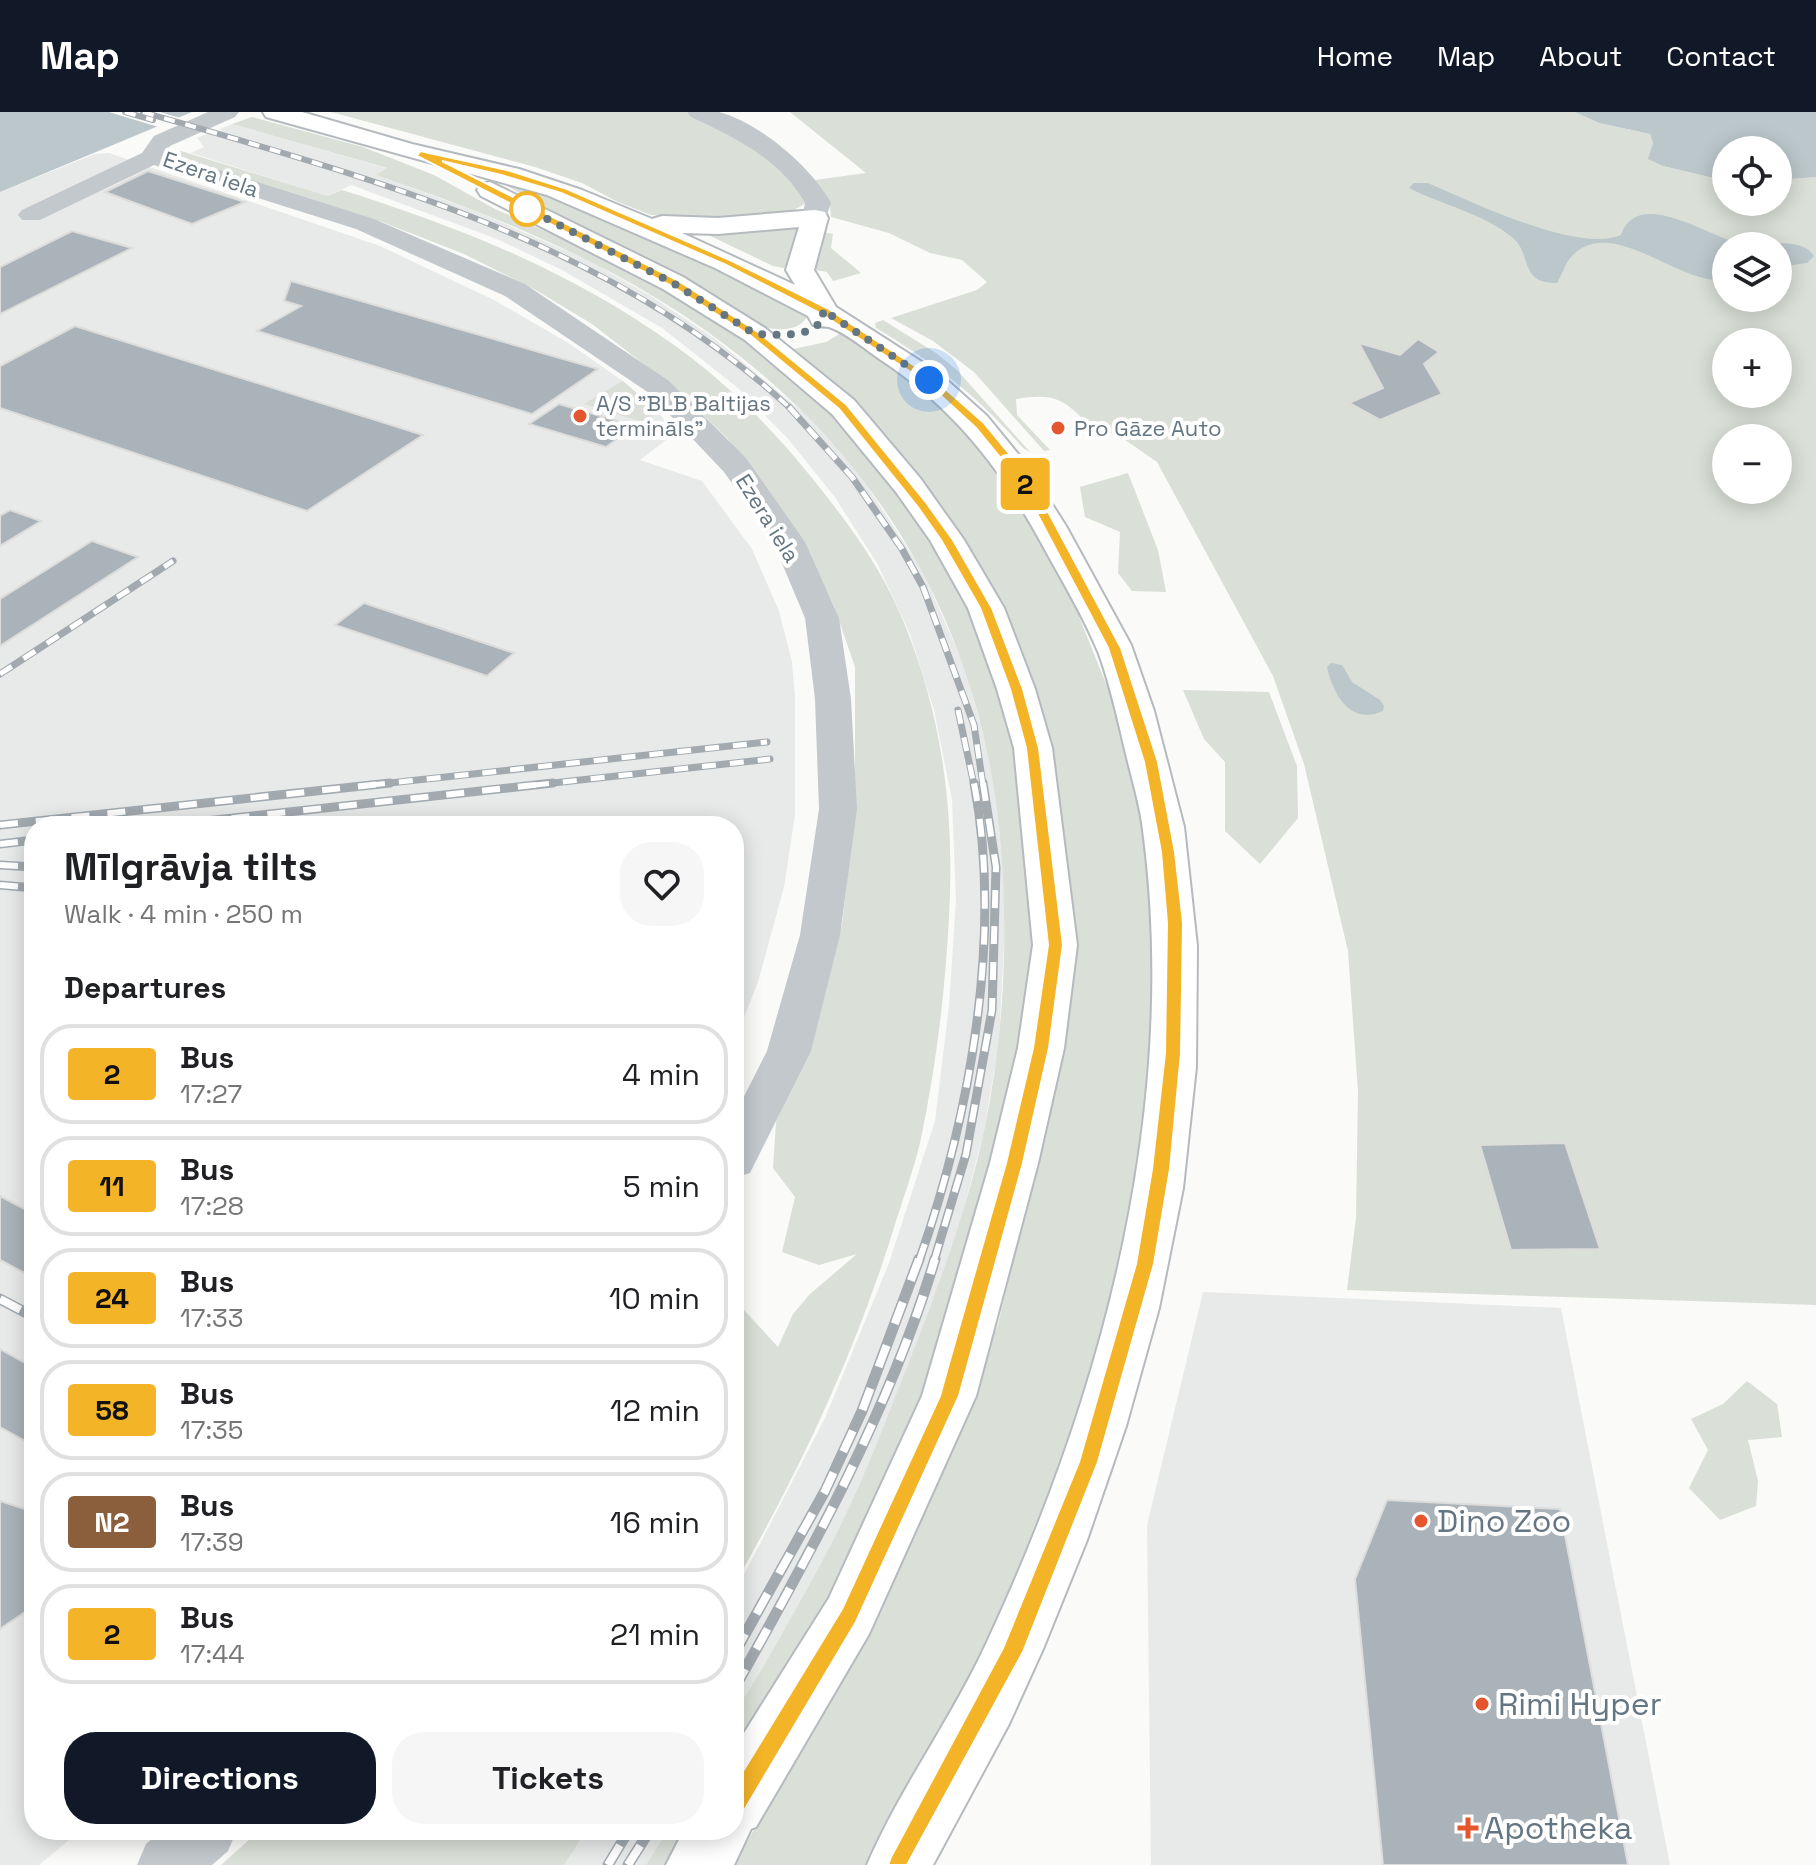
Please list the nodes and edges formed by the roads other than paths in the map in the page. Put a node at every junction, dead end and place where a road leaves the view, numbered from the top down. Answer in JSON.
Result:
{"nodes":[{"id":1,"x":227,"y":112,"type":"edge"},
{"id":2,"x":275,"y":112,"type":"edge"},
{"id":3,"x":699,"y":112,"type":"edge"},
{"id":4,"x":420,"y":154,"type":"junction"},
{"id":5,"x":154,"y":157,"type":"junction"},
{"id":6,"x":31,"y":215,"type":"dead end"},
{"id":7,"x":815,"y":218,"type":"junction"},
{"id":8,"x":631,"y":221,"type":"junction"},
{"id":9,"x":823,"y":310,"type":"junction"},
{"id":10,"x":755,"y":334,"type":"junction"},
{"id":11,"x":744,"y":1141,"type":"edge"},
{"id":12,"x":744,"y":1789,"type":"edge"},
{"id":13,"x":196,"y":1840,"type":"edge"},
{"id":14,"x":714,"y":1840,"type":"edge"},
{"id":15,"x":167,"y":1865,"type":"edge"},
{"id":16,"x":698,"y":1865,"type":"edge"},
{"id":17,"x":899,"y":1865,"type":"edge"}],
"edges":[{"from":1,"to":5,"type":"street","name":"Ezera iela"},
{"from":2,"to":4,"type":"main road"},
{"from":3,"to":7,"type":"street"},
{"from":4,"to":8,"type":"main road"},
{"from":4,"to":10,"type":"main road"},
{"from":5,"to":6,"type":"street"},
{"from":5,"to":11,"type":"street","name":"Ezera iela"},
{"from":7,"to":8,"type":"main road"},
{"from":7,"to":9,"type":"main road"},
{"from":8,"to":9,"type":"main road"},
{"from":9,"to":10,"type":"main road"},
{"from":9,"to":17,"type":"main road"},
{"from":10,"to":12,"type":"main road"},
{"from":13,"to":15,"type":"street"},
{"from":14,"to":16,"type":"main road"}]}
